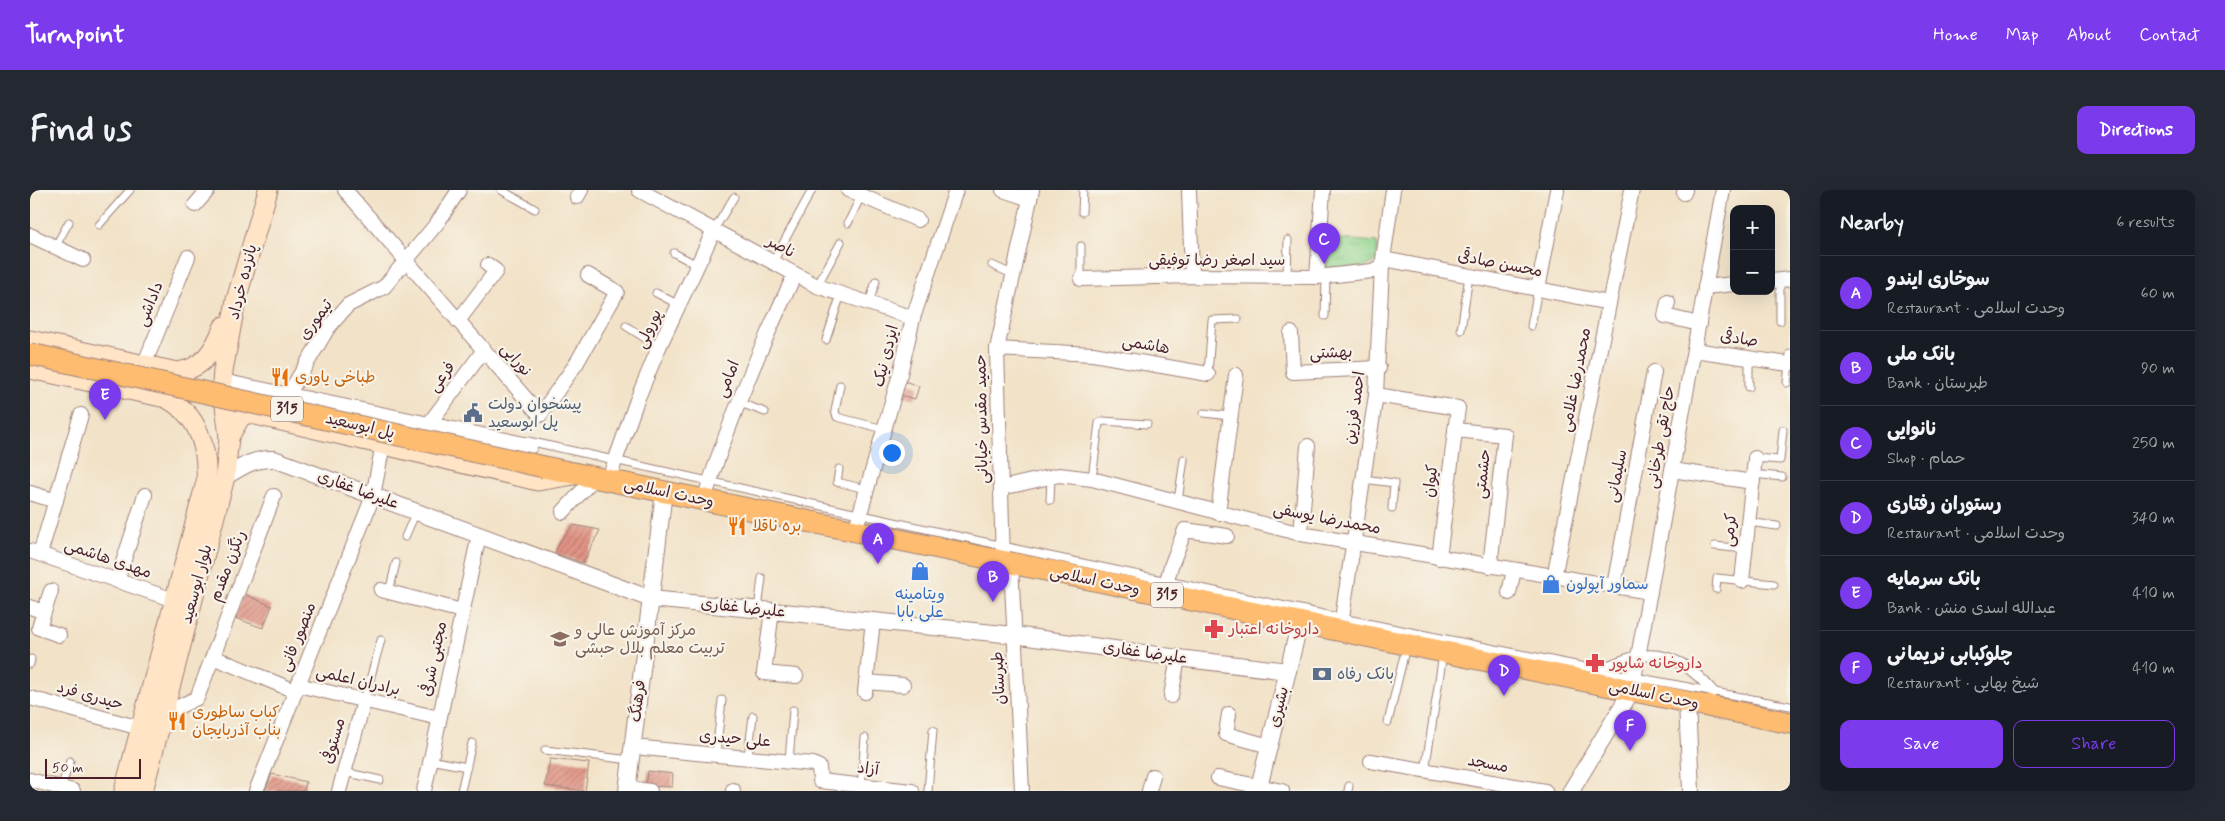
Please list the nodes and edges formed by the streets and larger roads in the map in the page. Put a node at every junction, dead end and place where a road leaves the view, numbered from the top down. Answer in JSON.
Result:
{"nodes":[{"id":1,"x":208,"y":190,"type":"edge"},
{"id":2,"x":345,"y":190,"type":"edge"},
{"id":3,"x":459,"y":190,"type":"edge"},
{"id":4,"x":640,"y":190,"type":"edge"},
{"id":5,"x":956,"y":190,"type":"edge"},
{"id":6,"x":1003,"y":190,"type":"edge"},
{"id":7,"x":1189,"y":190,"type":"edge"},
{"id":8,"x":1323,"y":190,"type":"edge"},
{"id":9,"x":1393,"y":190,"type":"edge"},
{"id":10,"x":1557,"y":190,"type":"edge"},
{"id":11,"x":1632,"y":190,"type":"edge"},
{"id":12,"x":1723,"y":190,"type":"edge"},
{"id":13,"x":266,"y":191,"type":"edge"},
{"id":14,"x":854,"y":193,"type":"edge"},
{"id":15,"x":654,"y":194,"type":"edge"},
{"id":16,"x":1031,"y":195,"type":"edge"},
{"id":17,"x":195,"y":205,"type":"dead end"},
{"id":18,"x":918,"y":220,"type":"dead end"},
{"id":19,"x":714,"y":230,"type":"junction"},
{"id":20,"x":31,"y":238,"type":"edge"},
{"id":21,"x":188,"y":257,"type":"dead end"},
{"id":22,"x":83,"y":260,"type":"dead end"},
{"id":23,"x":408,"y":260,"type":"junction"},
{"id":24,"x":1383,"y":262,"type":"junction"},
{"id":25,"x":488,"y":264,"type":"dead end"},
{"id":26,"x":795,"y":274,"type":"junction"},
{"id":27,"x":588,"y":275,"type":"dead end"},
{"id":28,"x":1192,"y":276,"type":"junction"},
{"id":29,"x":1321,"y":276,"type":"junction"},
{"id":30,"x":1081,"y":279,"type":"road end"},
{"id":31,"x":1730,"y":284,"type":"edge"},
{"id":32,"x":1705,"y":287,"type":"junction"},
{"id":33,"x":1538,"y":289,"type":"junction"},
{"id":34,"x":236,"y":300,"type":"junction"},
{"id":35,"x":1668,"y":302,"type":"dead end"},
{"id":36,"x":1609,"y":303,"type":"junction"},
{"id":37,"x":913,"y":318,"type":"junction"},
{"id":38,"x":458,"y":321,"type":"junction"},
{"id":39,"x":1699,"y":324,"type":"junction"},
{"id":40,"x":1291,"y":334,"type":"dead end"},
{"id":41,"x":30,"y":340,"type":"edge"},
{"id":42,"x":998,"y":349,"type":"junction"},
{"id":43,"x":484,"y":350,"type":"junction"},
{"id":44,"x":1694,"y":350,"type":"junction"},
{"id":45,"x":30,"y":354,"type":"edge"},
{"id":46,"x":1789,"y":359,"type":"edge"},
{"id":47,"x":144,"y":365,"type":"junction"},
{"id":48,"x":1378,"y":368,"type":"junction"},
{"id":49,"x":30,"y":369,"type":"edge"},
{"id":50,"x":1654,"y":372,"type":"dead end"},
{"id":51,"x":1208,"y":374,"type":"road end"},
{"id":52,"x":1236,"y":375,"type":"dead end"},
{"id":53,"x":222,"y":378,"type":"junction"},
{"id":54,"x":248,"y":387,"type":"junction"},
{"id":55,"x":289,"y":392,"type":"junction"},
{"id":56,"x":1376,"y":395,"type":"junction"},
{"id":57,"x":247,"y":413,"type":"junction"},
{"id":58,"x":81,"y":415,"type":"dead end"},
{"id":59,"x":430,"y":422,"type":"junction"},
{"id":60,"x":1455,"y":430,"type":"junction"},
{"id":61,"x":229,"y":437,"type":"junction"},
{"id":62,"x":383,"y":444,"type":"junction"},
{"id":63,"x":529,"y":446,"type":"dead end"},
{"id":64,"x":1308,"y":446,"type":"dead end"},
{"id":65,"x":1755,"y":458,"type":"road end"},
{"id":66,"x":544,"y":467,"type":"joint"},
{"id":67,"x":1672,"y":470,"type":"junction"},
{"id":68,"x":225,"y":477,"type":"junction"},
{"id":69,"x":593,"y":478,"type":"junction"},
{"id":70,"x":1753,"y":478,"type":"junction"},
{"id":71,"x":1001,"y":488,"type":"junction"},
{"id":72,"x":664,"y":492,"type":"junction"},
{"id":73,"x":30,"y":493,"type":"edge"},
{"id":74,"x":145,"y":495,"type":"dead end"},
{"id":75,"x":274,"y":496,"type":"dead end"},
{"id":76,"x":373,"y":496,"type":"junction"},
{"id":77,"x":704,"y":500,"type":"junction"},
{"id":78,"x":56,"y":501,"type":"junction"},
{"id":79,"x":563,"y":512,"type":"dead end"},
{"id":80,"x":1218,"y":513,"type":"junction"},
{"id":81,"x":858,"y":522,"type":"junction"},
{"id":82,"x":1301,"y":534,"type":"junction"},
{"id":83,"x":479,"y":535,"type":"junction"},
{"id":84,"x":1227,"y":536,"type":"dead end"},
{"id":85,"x":1352,"y":544,"type":"junction"},
{"id":86,"x":35,"y":553,"type":"edge"},
{"id":87,"x":1006,"y":557,"type":"junction"},
{"id":88,"x":1439,"y":558,"type":"junction"},
{"id":89,"x":1490,"y":566,"type":"junction"},
{"id":90,"x":1514,"y":570,"type":"junction"},
{"id":91,"x":1554,"y":577,"type":"junction"},
{"id":92,"x":117,"y":581,"type":"junction"},
{"id":93,"x":1742,"y":581,"type":"road end"},
{"id":94,"x":1614,"y":586,"type":"junction"},
{"id":95,"x":1165,"y":587,"type":"junction"},
{"id":96,"x":50,"y":591,"type":"dead end"},
{"id":97,"x":385,"y":591,"type":"road end"},
{"id":98,"x":1650,"y":592,"type":"junction"},
{"id":99,"x":1509,"y":593,"type":"dead end"},
{"id":100,"x":651,"y":599,"type":"junction"},
{"id":101,"x":174,"y":600,"type":"junction"},
{"id":102,"x":30,"y":607,"type":"edge"},
{"id":103,"x":765,"y":610,"type":"junction"},
{"id":104,"x":462,"y":611,"type":"junction"},
{"id":105,"x":44,"y":612,"type":"junction"},
{"id":106,"x":874,"y":621,"type":"junction"},
{"id":107,"x":1300,"y":622,"type":"junction"},
{"id":108,"x":1341,"y":624,"type":"junction"},
{"id":109,"x":1014,"y":634,"type":"junction"},
{"id":110,"x":58,"y":635,"type":"dead end"},
{"id":111,"x":1639,"y":656,"type":"junction"},
{"id":112,"x":213,"y":657,"type":"junction"},
{"id":113,"x":1178,"y":658,"type":"junction"},
{"id":114,"x":1599,"y":670,"type":"road end"},
{"id":115,"x":1288,"y":671,"type":"junction"},
{"id":116,"x":796,"y":676,"type":"dead end"},
{"id":117,"x":1634,"y":684,"type":"junction"},
{"id":118,"x":903,"y":685,"type":"dead end"},
{"id":119,"x":296,"y":688,"type":"junction"},
{"id":120,"x":1713,"y":692,"type":"road end"},
{"id":121,"x":1171,"y":696,"type":"dead end"},
{"id":122,"x":30,"y":698,"type":"edge"},
{"id":123,"x":364,"y":701,"type":"junction"},
{"id":124,"x":1687,"y":702,"type":"junction"},
{"id":125,"x":163,"y":714,"type":"junction"},
{"id":126,"x":1229,"y":714,"type":"dead end"},
{"id":127,"x":439,"y":718,"type":"junction"},
{"id":128,"x":1790,"y":722,"type":"edge"},
{"id":129,"x":140,"y":728,"type":"junction"},
{"id":130,"x":1269,"y":746,"type":"junction"},
{"id":131,"x":632,"y":753,"type":"junction"},
{"id":132,"x":1371,"y":762,"type":"dead end"},
{"id":133,"x":1153,"y":776,"type":"dead end"},
{"id":134,"x":1218,"y":778,"type":"dead end"},
{"id":135,"x":30,"y":780,"type":"edge"},
{"id":136,"x":819,"y":786,"type":"edge"},
{"id":137,"x":854,"y":787,"type":"edge"},
{"id":138,"x":1258,"y":789,"type":"edge"},
{"id":139,"x":67,"y":790,"type":"edge"},
{"id":140,"x":627,"y":790,"type":"edge"},
{"id":141,"x":124,"y":791,"type":"edge"},
{"id":142,"x":143,"y":791,"type":"edge"},
{"id":143,"x":256,"y":791,"type":"edge"},
{"id":144,"x":339,"y":791,"type":"edge"},
{"id":145,"x":424,"y":791,"type":"edge"},
{"id":146,"x":650,"y":791,"type":"edge"},
{"id":147,"x":912,"y":791,"type":"edge"},
{"id":148,"x":1022,"y":791,"type":"edge"},
{"id":149,"x":1149,"y":791,"type":"edge"},
{"id":150,"x":1282,"y":791,"type":"edge"},
{"id":151,"x":1545,"y":791,"type":"edge"},
{"id":152,"x":1571,"y":791,"type":"edge"},
{"id":153,"x":1691,"y":791,"type":"edge"}],
"edges":[{"from":1,"to":17,"type":"street"},
{"from":2,"to":23,"type":"street","name":"نورایی"},
{"from":3,"to":23,"type":"street","name":"تیموری"},
{"from":4,"to":15,"type":"street","name":"ناصر"},
{"from":5,"to":37,"type":"street","name":"ایزدی نیک"},
{"from":6,"to":16,"type":"street"},
{"from":7,"to":28,"type":"street"},
{"from":8,"to":29,"type":"street"},
{"from":9,"to":24,"type":"street","name":"احمد فرزین"},
{"from":10,"to":33,"type":"street"},
{"from":11,"to":36,"type":"street","name":"محمدرضا غلامی"},
{"from":12,"to":32,"type":"street","name":"حاج تقی طرخانی"},
{"from":13,"to":34,"type":"main road","name":"پانزده خرداد"},
{"from":14,"to":18,"type":"street"},
{"from":15,"to":19,"type":"street","name":"ناصر"},
{"from":16,"to":42,"type":"street","name":"حمید مقدس خیابانی"},
{"from":19,"to":26,"type":"street","name":"ناصر"},
{"from":19,"to":69,"type":"street","name":"پورولی"},
{"from":20,"to":22,"type":"street"},
{"from":21,"to":47,"type":"street","name":"داداشی"},
{"from":23,"to":38,"type":"street","name":"نورایی"},
{"from":23,"to":55,"type":"street","name":"تیموری"},
{"from":24,"to":29,"type":"street","name":"سید اصغر رضا توفیقی"},
{"from":24,"to":33,"type":"street","name":"محسن صادقی"},
{"from":24,"to":48,"type":"street","name":"احمد فرزین"},
{"from":25,"to":38,"type":"street"},
{"from":26,"to":37,"type":"street","name":"ناصر"},
{"from":26,"to":77,"type":"street","name":"امامی"},
{"from":27,"to":43,"type":"street","name":"نورایی"},
{"from":28,"to":29,"type":"street","name":"سید اصغر رضا توفیقی"},
{"from":28,"to":30,"type":"street","name":"سید اصغر رضا توفیقی"},
{"from":31,"to":32,"type":"street"},
{"from":32,"to":39,"type":"street","name":"حاج تقی طرخانی"},
{"from":33,"to":36,"type":"street","name":"محسن صادقی"},
{"from":34,"to":47,"type":"main road"},
{"from":34,"to":53,"type":"main road","name":"پانزده خرداد"},
{"from":35,"to":39,"type":"street"},
{"from":36,"to":91,"type":"street","name":"محمدرضا غلامی"},
{"from":37,"to":81,"type":"street","name":"ایزدی نیک"},
{"from":38,"to":43,"type":"street","name":"نورایی"},
{"from":39,"to":44,"type":"street","name":"حاج تقی طرخانی"},
{"from":40,"to":48,"type":"street","name":"بهشتی"},
{"from":41,"to":47,"type":"main road"},
{"from":42,"to":51,"type":"street","name":"هاشمی"},
{"from":42,"to":71,"type":"street","name":"حمید مقدس خیابانی"},
{"from":43,"to":59,"type":"street","name":"فرعی"},
{"from":44,"to":46,"type":"street","name":"صادقی"},
{"from":44,"to":67,"type":"street","name":"حاج تقی طرخانی"},
{"from":45,"to":66,"type":"main road","name":"پل ابوسعید","number":"315","bridge":true},
{"from":48,"to":56,"type":"street","name":"احمد فرزین"},
{"from":49,"to":101,"type":"main road","name":"بلوار ابوسعید"},
{"from":50,"to":94,"type":"street","name":"سلیمانی"},
{"from":52,"to":80,"type":"street"},
{"from":53,"to":54,"type":"street"},
{"from":53,"to":61,"type":"main road","name":"بلوار ابوسعید"},
{"from":54,"to":55,"type":"street"},
{"from":54,"to":57,"type":"street"},
{"from":55,"to":59,"type":"street"},
{"from":56,"to":60,"type":"street","name":"کیوان"},
{"from":56,"to":85,"type":"street","name":"احمد فرزین"},
{"from":57,"to":61,"type":"main road"},
{"from":57,"to":62,"type":"main road","name":"وحدت اسلامی"},
{"from":58,"to":78,"type":"street"},
{"from":59,"to":63,"type":"street"},
{"from":60,"to":88,"type":"street","name":"کیوان"},
{"from":60,"to":89,"type":"street","name":"حشمتی"},
{"from":61,"to":68,"type":"main road","name":"بلوار ابوسعید"},
{"from":62,"to":69,"type":"main road","name":"وحدت اسلامی"},
{"from":62,"to":76,"type":"street","name":"منصور فانی"},
{"from":64,"to":82,"type":"street"},
{"from":65,"to":70,"type":"street","name":"کرمی"},
{"from":66,"to":69,"type":"main road","name":"وحدت اسلامی","number":"315"},
{"from":67,"to":70,"type":"street"},
{"from":67,"to":98,"type":"street","name":"حاج تقی طرخانی"},
{"from":68,"to":76,"type":"street","name":"علیرضا غفاری"},
{"from":68,"to":125,"type":"main road","name":"بلوار ابوسعید"},
{"from":69,"to":72,"type":"main road","name":"وحدت اسلامی","number":"315"},
{"from":69,"to":79,"type":"street"},
{"from":70,"to":93,"type":"street","name":"کرمی"},
{"from":71,"to":80,"type":"street","name":"محمدرضا یوسفی"},
{"from":71,"to":87,"type":"street","name":"حمید مقدس خیابانی"},
{"from":72,"to":77,"type":"main road","name":"وحدت اسلامی","number":"315"},
{"from":72,"to":100,"type":"street","name":"فرهنگ"},
{"from":73,"to":78,"type":"street"},
{"from":74,"to":92,"type":"street"},
{"from":75,"to":112,"type":"street","name":"رنگزن مقدم"},
{"from":76,"to":83,"type":"street","name":"علیرضا غفاری"},
{"from":76,"to":119,"type":"street","name":"منصور فانی"},
{"from":77,"to":81,"type":"main road","name":"وحدت اسلامی","number":"315"},
{"from":78,"to":86,"type":"street"},
{"from":80,"to":82,"type":"street","name":"محمدرضا یوسفی"},
{"from":81,"to":87,"type":"main road","name":"وحدت اسلامی","number":"315"},
{"from":82,"to":85,"type":"street","name":"محمدرضا یوسفی"},
{"from":83,"to":100,"type":"street","name":"علیرضا غفاری"},
{"from":83,"to":104,"type":"street","name":"مجتبی شرفی"},
{"from":84,"to":95,"type":"street"},
{"from":85,"to":88,"type":"street","name":"محمدرضا یوسفی"},
{"from":85,"to":108,"type":"street","name":"احمد فرزین"},
{"from":86,"to":92,"type":"street","name":"مهدی هاشمی"},
{"from":87,"to":95,"type":"main road","name":"وحدت اسلامی","number":"315"},
{"from":87,"to":109,"type":"street","name":"طبرستان"},
{"from":88,"to":89,"type":"street","name":"محمدرضا یوسفی"},
{"from":89,"to":90,"type":"street","name":"محمدرضا یوسفی"},
{"from":90,"to":91,"type":"street","name":"محمدرضا یوسفی"},
{"from":90,"to":99,"type":"street"},
{"from":91,"to":94,"type":"street","name":"محمدرضا یوسفی"},
{"from":92,"to":101,"type":"street","name":"مهدی هاشمی"},
{"from":94,"to":98,"type":"street","name":"محمدرضا یوسفی"},
{"from":95,"to":107,"type":"main road","name":"وحدت اسلامی","number":"315"},
{"from":96,"to":105,"type":"street"},
{"from":97,"to":104,"type":"street"},
{"from":98,"to":111,"type":"street","name":"حاج تقی طرخانی"},
{"from":100,"to":103,"type":"street","name":"علیرضا غفاری"},
{"from":100,"to":131,"type":"street","name":"فرهنگ"},
{"from":101,"to":129,"type":"main road","name":"بلوار ابوسعید"},
{"from":102,"to":105,"type":"street"},
{"from":103,"to":106,"type":"street","name":"علیرضا غفاری"},
{"from":103,"to":116,"type":"street"},
{"from":104,"to":127,"type":"street","name":"مجتبی شرفی"},
{"from":105,"to":110,"type":"street"},
{"from":106,"to":109,"type":"street","name":"علیرضا غفاری"},
{"from":106,"to":118,"type":"street"},
{"from":107,"to":108,"type":"main road","name":"وحدت اسلامی","number":"315"},
{"from":107,"to":115,"type":"street","name":"بشیری"},
{"from":108,"to":117,"type":"main road","name":"وحدت اسلامی","number":"315"},
{"from":109,"to":113,"type":"street","name":"علیرضا غفاری"},
{"from":109,"to":148,"type":"street","name":"طبرستان"},
{"from":111,"to":114,"type":"street"},
{"from":111,"to":117,"type":"street","name":"حاج تقی طرخانی"},
{"from":111,"to":120,"type":"street"},
{"from":112,"to":119,"type":"street","name":"برادران اعلمی"},
{"from":112,"to":125,"type":"street","name":"رنگزن مقدم"},
{"from":113,"to":115,"type":"street","name":"علیرضا غفاری"},
{"from":113,"to":121,"type":"street"},
{"from":115,"to":130,"type":"street","name":"بشیری"},
{"from":117,"to":124,"type":"main road","name":"وحدت اسلامی","number":"315"},
{"from":117,"to":152,"type":"street"},
{"from":119,"to":123,"type":"street","name":"برادران اعلمی"},
{"from":119,"to":143,"type":"street","name":"منصور فانی"},
{"from":122,"to":129,"type":"street","name":"حیدری فرد"},
{"from":123,"to":127,"type":"street","name":"برادران اعلمی"},
{"from":123,"to":144,"type":"street","name":"مستوفی"},
{"from":124,"to":128,"type":"main road","name":"وحدت اسلامی","number":"315"},
{"from":124,"to":153,"type":"street"},
{"from":125,"to":142,"type":"main road","name":"بلوار ابوسعید"},
{"from":126,"to":130,"type":"street"},
{"from":127,"to":145,"type":"street","name":"مجتبی شرفی"},
{"from":129,"to":141,"type":"main road","name":"بلوار ابوسعید"},
{"from":130,"to":138,"type":"street","name":"بشیری"},
{"from":131,"to":136,"type":"street","name":"علی حیدری"},
{"from":131,"to":140,"type":"street","name":"فرهنگ"},
{"from":132,"to":151,"type":"street","name":"مسجد"},
{"from":133,"to":149,"type":"street"},
{"from":134,"to":138,"type":"street"},
{"from":135,"to":139,"type":"street"},
{"from":136,"to":137,"type":"street","name":"آزاد"},
{"from":137,"to":147,"type":"street","name":"آزاد"},
{"from":138,"to":150,"type":"street"},
{"from":140,"to":146,"type":"street"}]}
